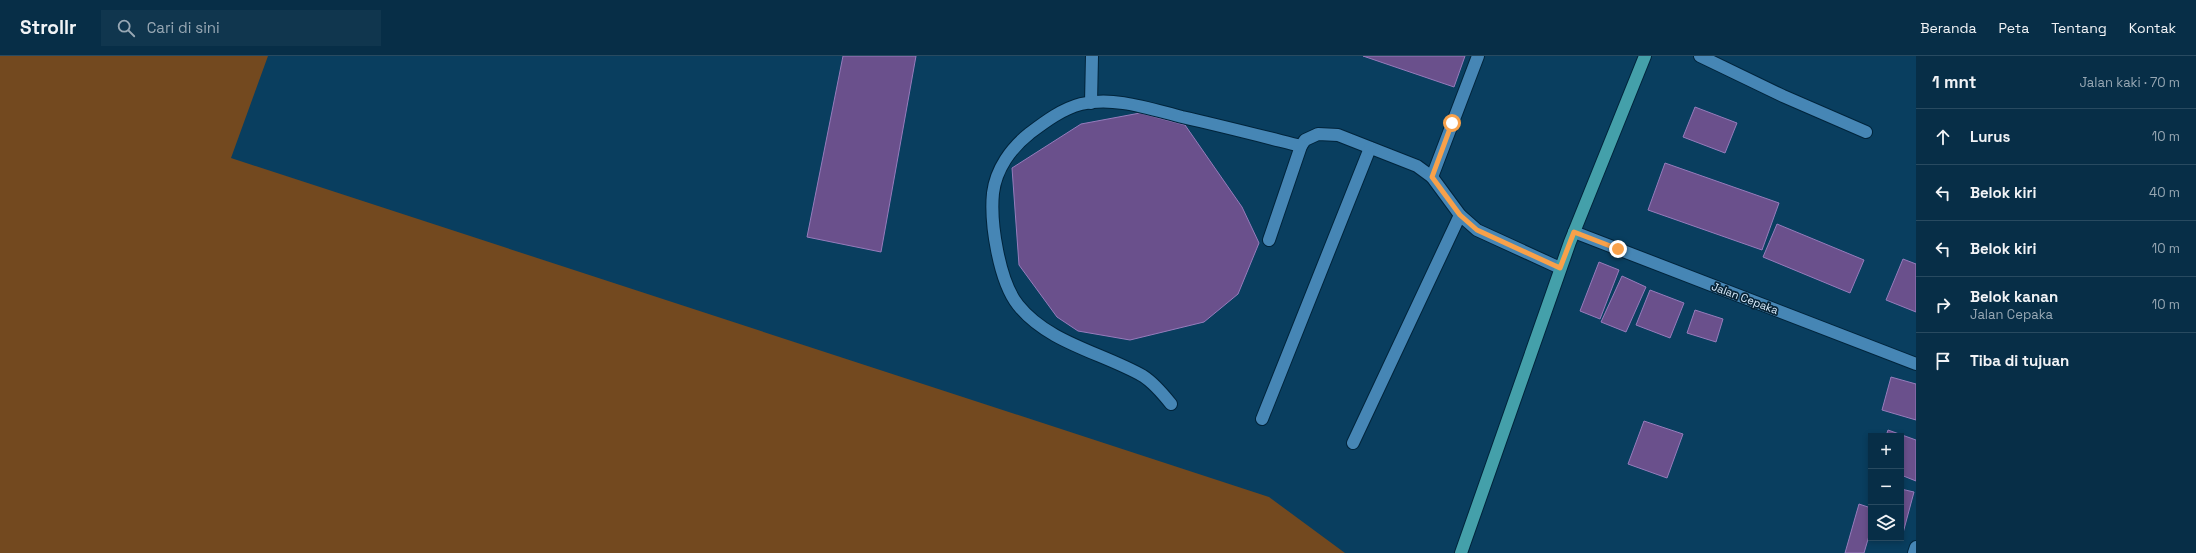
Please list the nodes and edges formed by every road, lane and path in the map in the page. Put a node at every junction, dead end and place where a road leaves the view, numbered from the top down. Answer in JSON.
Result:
{"nodes":[{"id":1,"x":1092,"y":56,"type":"edge"},
{"id":2,"x":1478,"y":56,"type":"edge"},
{"id":3,"x":1645,"y":56,"type":"edge"},
{"id":4,"x":1700,"y":56,"type":"edge"},
{"id":5,"x":1091,"y":103,"type":"junction"},
{"id":6,"x":1866,"y":132,"type":"dead end"},
{"id":7,"x":1301,"y":146,"type":"junction"},
{"id":8,"x":1370,"y":148,"type":"junction"},
{"id":9,"x":1432,"y":177,"type":"junction"},
{"id":10,"x":1460,"y":215,"type":"junction"},
{"id":11,"x":1574,"y":232,"type":"junction"},
{"id":12,"x":1269,"y":240,"type":"dead end"},
{"id":13,"x":1560,"y":268,"type":"junction"},
{"id":14,"x":1916,"y":364,"type":"edge"},
{"id":15,"x":1171,"y":404,"type":"dead end"},
{"id":16,"x":1262,"y":419,"type":"dead end"},
{"id":17,"x":1353,"y":443,"type":"dead end"},
{"id":18,"x":1916,"y":547,"type":"edge"},
{"id":19,"x":1461,"y":553,"type":"edge"},
{"id":20,"x":1914,"y":553,"type":"edge"}],
"edges":[{"from":1,"to":5,"type":"street"},
{"from":2,"to":9,"type":"street"},
{"from":3,"to":11,"type":"main road"},
{"from":4,"to":6,"type":"street"},
{"from":5,"to":7,"type":"street"},
{"from":5,"to":15,"type":"street"},
{"from":7,"to":8,"type":"street"},
{"from":7,"to":12,"type":"street"},
{"from":8,"to":9,"type":"street"},
{"from":8,"to":16,"type":"street"},
{"from":9,"to":10,"type":"street"},
{"from":10,"to":13,"type":"street"},
{"from":10,"to":17,"type":"street"},
{"from":11,"to":13,"type":"main road"},
{"from":11,"to":14,"type":"street","name":"Jalan Cepaka"},
{"from":13,"to":19,"type":"main road"},
{"from":18,"to":20,"type":"street"}]}
